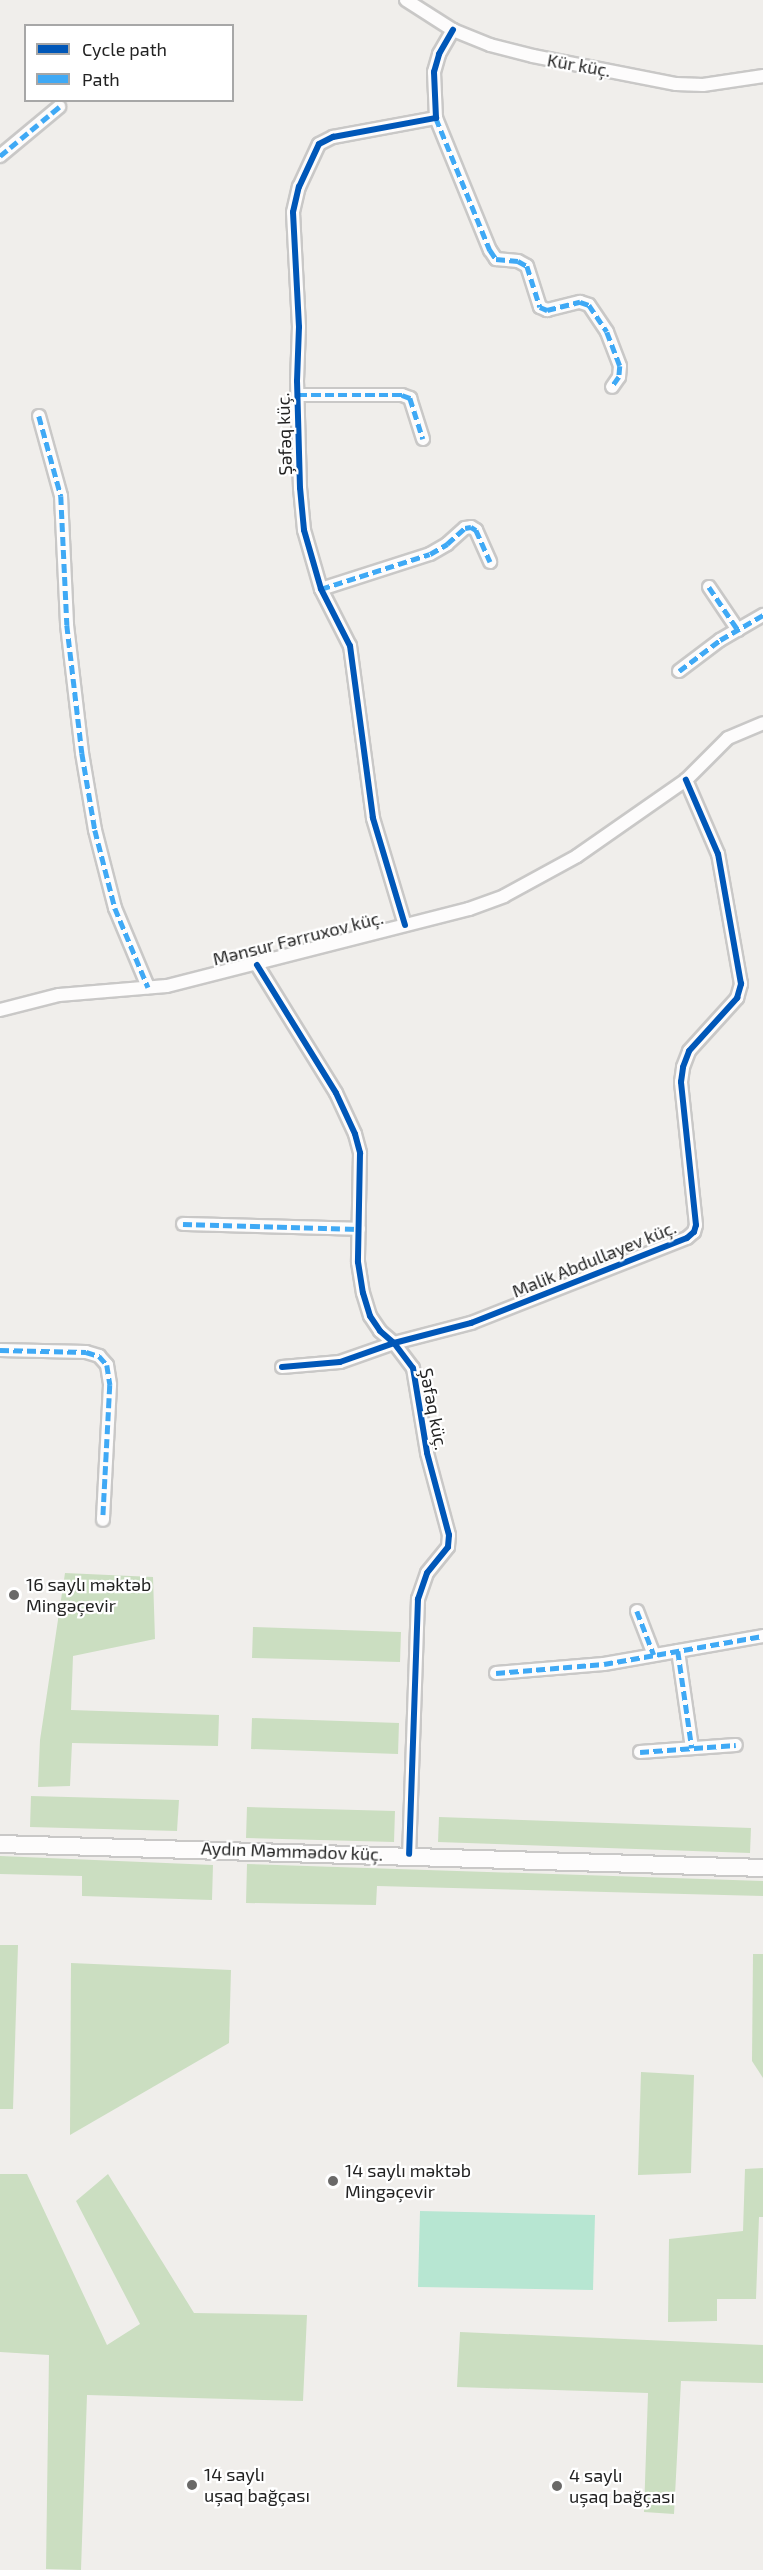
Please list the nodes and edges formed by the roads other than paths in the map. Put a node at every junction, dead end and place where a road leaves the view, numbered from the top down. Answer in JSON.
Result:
{"nodes":[{"id":1,"x":406,"y":0,"type":"edge"},
{"id":2,"x":453,"y":30,"type":"junction"},
{"id":3,"x":763,"y":76,"type":"edge"},
{"id":4,"x":59,"y":107,"type":"dead end"},
{"id":5,"x":436,"y":118,"type":"junction"},
{"id":6,"x":0,"y":156,"type":"edge"},
{"id":7,"x":612,"y":387,"type":"dead end"},
{"id":8,"x":298,"y":395,"type":"junction"},
{"id":9,"x":39,"y":416,"type":"dead end"},
{"id":10,"x":423,"y":439,"type":"dead end"},
{"id":11,"x":490,"y":562,"type":"dead end"},
{"id":12,"x":709,"y":587,"type":"dead end"},
{"id":13,"x":321,"y":589,"type":"junction"},
{"id":14,"x":763,"y":615,"type":"edge"},
{"id":15,"x":738,"y":630,"type":"junction"},
{"id":16,"x":679,"y":671,"type":"dead end"},
{"id":17,"x":763,"y":723,"type":"edge"},
{"id":18,"x":686,"y":780,"type":"junction"},
{"id":19,"x":405,"y":926,"type":"junction"},
{"id":20,"x":257,"y":965,"type":"junction"},
{"id":21,"x":148,"y":987,"type":"junction"},
{"id":22,"x":0,"y":1010,"type":"edge"},
{"id":23,"x":183,"y":1224,"type":"dead end"},
{"id":24,"x":359,"y":1229,"type":"junction"},
{"id":25,"x":394,"y":1343,"type":"junction"},
{"id":26,"x":0,"y":1350,"type":"edge"},
{"id":27,"x":282,"y":1367,"type":"dead end"},
{"id":28,"x":103,"y":1520,"type":"dead end"},
{"id":29,"x":637,"y":1611,"type":"dead end"},
{"id":30,"x":763,"y":1636,"type":"edge"},
{"id":31,"x":678,"y":1651,"type":"junction"},
{"id":32,"x":654,"y":1655,"type":"junction"},
{"id":33,"x":496,"y":1673,"type":"dead end"},
{"id":34,"x":736,"y":1745,"type":"dead end"},
{"id":35,"x":692,"y":1748,"type":"junction"},
{"id":36,"x":640,"y":1752,"type":"dead end"},
{"id":37,"x":0,"y":1844,"type":"edge"},
{"id":38,"x":409,"y":1854,"type":"junction"},
{"id":39,"x":763,"y":1868,"type":"edge"}],
"edges":[{"from":1,"to":2,"type":"street","name":"Kür küç."},
{"from":2,"to":3,"type":"street","name":"Kür küç."},
{"from":2,"to":5,"type":"street"},
{"from":4,"to":6,"type":"street"},
{"from":5,"to":7,"type":"street"},
{"from":5,"to":8,"type":"street","name":"Şəfəq küç."},
{"from":8,"to":10,"type":"street"},
{"from":8,"to":13,"type":"street","name":"Şəfəq küç."},
{"from":9,"to":21,"type":"street"},
{"from":11,"to":13,"type":"street"},
{"from":12,"to":15,"type":"street"},
{"from":13,"to":19,"type":"street","name":"Şəfəq küç."},
{"from":14,"to":15,"type":"street"},
{"from":15,"to":16,"type":"street"},
{"from":17,"to":18,"type":"street","name":"Mənsur Fərruxov küç."},
{"from":18,"to":19,"type":"street","name":"Mənsur Fərruxov küç."},
{"from":18,"to":25,"type":"street","name":"Malik Abdullayev küç."},
{"from":19,"to":20,"type":"street","name":"Mənsur Fərruxov küç."},
{"from":20,"to":21,"type":"street","name":"Mənsur Fərruxov küç."},
{"from":20,"to":24,"type":"street","name":"Şəfəq küç."},
{"from":21,"to":22,"type":"street","name":"Mənsur Fərruxov küç."},
{"from":23,"to":24,"type":"street"},
{"from":24,"to":25,"type":"street","name":"Şəfəq küç."},
{"from":25,"to":27,"type":"street","name":"Malik Abdullayev küç."},
{"from":25,"to":38,"type":"street","name":"Şəfəq küç."},
{"from":26,"to":28,"type":"street"},
{"from":29,"to":32,"type":"street"},
{"from":30,"to":31,"type":"street"},
{"from":31,"to":32,"type":"street"},
{"from":31,"to":35,"type":"street"},
{"from":32,"to":33,"type":"street"},
{"from":34,"to":35,"type":"street"},
{"from":35,"to":36,"type":"street"},
{"from":37,"to":38,"type":"street","name":"Aydın Məmmədov küç."},
{"from":38,"to":39,"type":"street","name":"Aydın Məmmədov küç."}]}
